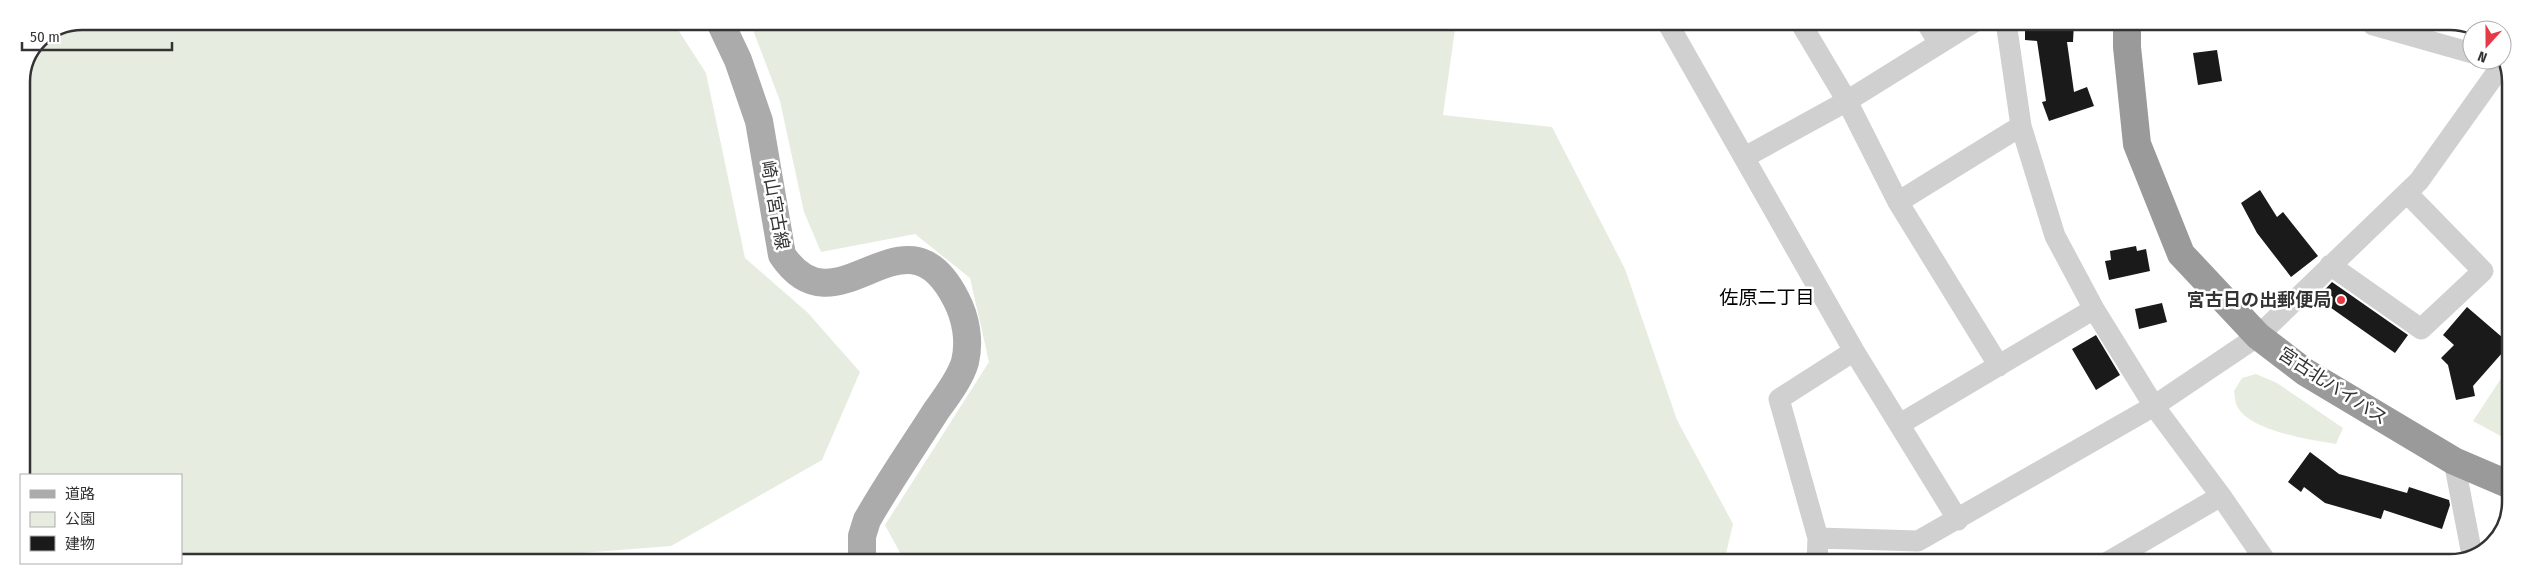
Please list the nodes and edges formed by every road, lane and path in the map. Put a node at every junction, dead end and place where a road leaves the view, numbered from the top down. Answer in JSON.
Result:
{"nodes":[{"id":1,"x":724,"y":30,"type":"edge"},
{"id":2,"x":1672,"y":30,"type":"edge"},
{"id":3,"x":1805,"y":30,"type":"edge"},
{"id":4,"x":1931,"y":30,"type":"edge"},
{"id":5,"x":1961,"y":30,"type":"edge"},
{"id":6,"x":2007,"y":30,"type":"edge"},
{"id":7,"x":2127,"y":30,"type":"edge"},
{"id":8,"x":2391,"y":30,"type":"edge"},
{"id":9,"x":1939,"y":43,"type":"junction"},
{"id":10,"x":2462,"y":50,"type":"edge"},
{"id":11,"x":2498,"y":70,"type":"edge"},
{"id":12,"x":1847,"y":101,"type":"junction"},
{"id":13,"x":2021,"y":126,"type":"junction"},
{"id":14,"x":1744,"y":157,"type":"junction"},
{"id":15,"x":2407,"y":193,"type":"junction"},
{"id":16,"x":1898,"y":202,"type":"junction"},
{"id":17,"x":2330,"y":265,"type":"junction"},
{"id":18,"x":2094,"y":308,"type":"junction"},
{"id":19,"x":2258,"y":336,"type":"junction"},
{"id":20,"x":1854,"y":351,"type":"junction"},
{"id":21,"x":1999,"y":366,"type":"junction"},
{"id":22,"x":2154,"y":406,"type":"junction"},
{"id":23,"x":1900,"y":424,"type":"junction"},
{"id":24,"x":2454,"y":461,"type":"junction"},
{"id":25,"x":2502,"y":482,"type":"edge"},
{"id":26,"x":2222,"y":496,"type":"junction"},
{"id":27,"x":1958,"y":520,"type":"junction"},
{"id":28,"x":1818,"y":538,"type":"junction"},
{"id":29,"x":2471,"y":550,"type":"edge"},
{"id":30,"x":862,"y":554,"type":"edge"},
{"id":31,"x":1817,"y":554,"type":"edge"},
{"id":32,"x":2122,"y":554,"type":"edge"},
{"id":33,"x":2261,"y":554,"type":"edge"}],
"edges":[{"from":1,"to":30,"type":"main road","name":"崎山宮古線"},
{"from":2,"to":14,"type":"street"},
{"from":3,"to":12,"type":"street"},
{"from":4,"to":9,"type":"street"},
{"from":5,"to":9,"type":"street"},
{"from":6,"to":13,"type":"street"},
{"from":7,"to":19,"type":"highway","name":"宮古北バイパス"},
{"from":8,"to":10,"type":"street"},
{"from":9,"to":12,"type":"street"},
{"from":11,"to":15,"type":"street"},
{"from":12,"to":14,"type":"street"},
{"from":12,"to":16,"type":"street"},
{"from":13,"to":16,"type":"street"},
{"from":13,"to":18,"type":"street"},
{"from":14,"to":20,"type":"street"},
{"from":15,"to":17,"type":"street"},
{"from":15,"to":17,"type":"street"},
{"from":16,"to":21,"type":"street"},
{"from":17,"to":19,"type":"street"},
{"from":18,"to":21,"type":"street"},
{"from":18,"to":22,"type":"street"},
{"from":19,"to":22,"type":"street"},
{"from":19,"to":24,"type":"highway","name":"宮古北バイパス"},
{"from":20,"to":23,"type":"street"},
{"from":20,"to":28,"type":"street"},
{"from":21,"to":23,"type":"street"},
{"from":22,"to":26,"type":"street"},
{"from":22,"to":27,"type":"street"},
{"from":23,"to":27,"type":"street"},
{"from":24,"to":25,"type":"highway","name":"宮古北バイパス"},
{"from":24,"to":29,"type":"street"},
{"from":26,"to":32,"type":"street"},
{"from":26,"to":33,"type":"street"},
{"from":27,"to":28,"type":"street"},
{"from":28,"to":31,"type":"street"}]}
